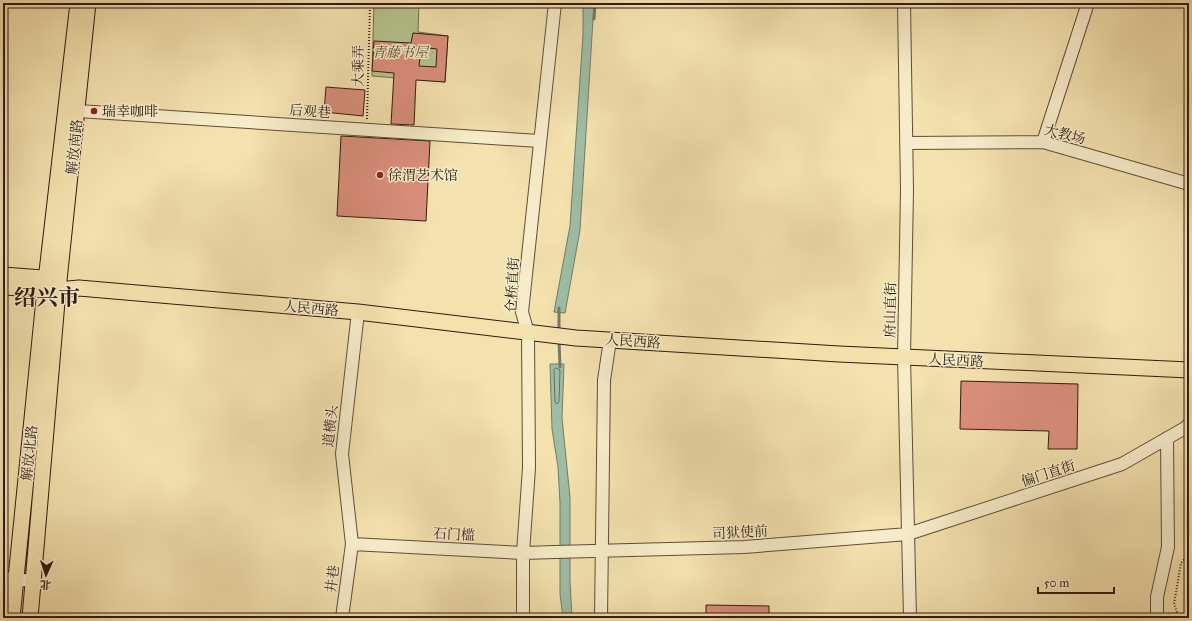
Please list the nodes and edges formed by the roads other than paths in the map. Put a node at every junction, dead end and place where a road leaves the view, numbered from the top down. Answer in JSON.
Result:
{"nodes":[{"id":1,"x":78,"y":3,"type":"edge"},
{"id":2,"x":88,"y":3,"type":"edge"},
{"id":3,"x":555,"y":3,"type":"edge"},
{"id":4,"x":904,"y":3,"type":"edge"},
{"id":5,"x":1088,"y":3,"type":"edge"},
{"id":6,"x":78,"y":111,"type":"junction"},
{"id":7,"x":540,"y":141,"type":"junction"},
{"id":8,"x":1043,"y":142,"type":"junction"},
{"id":9,"x":906,"y":143,"type":"junction"},
{"id":10,"x":1189,"y":184,"type":"edge"},
{"id":11,"x":3,"y":275,"type":"edge"},
{"id":12,"x":52,"y":284,"type":"junction"},
{"id":13,"x":3,"y":287,"type":"edge"},
{"id":14,"x":358,"y":312,"type":"junction"},
{"id":15,"x":528,"y":333,"type":"junction"},
{"id":16,"x":610,"y":340,"type":"junction"},
{"id":17,"x":904,"y":357,"type":"junction"},
{"id":18,"x":1189,"y":370,"type":"edge"},
{"id":19,"x":1189,"y":424,"type":"edge"},
{"id":20,"x":1167,"y":438,"type":"junction"},
{"id":21,"x":908,"y":534,"type":"junction"},
{"id":22,"x":352,"y":544,"type":"junction"},
{"id":23,"x":601,"y":551,"type":"junction"},
{"id":24,"x":555,"y":552,"type":"joint"},
{"id":25,"x":523,"y":553,"type":"junction"},
{"id":26,"x":10,"y":578,"type":"edge"},
{"id":27,"x":33,"y":581,"type":"junction"},
{"id":28,"x":12,"y":618,"type":"edge"},
{"id":29,"x":30,"y":618,"type":"edge"},
{"id":30,"x":342,"y":618,"type":"edge"},
{"id":31,"x":523,"y":618,"type":"edge"},
{"id":32,"x":601,"y":618,"type":"edge"},
{"id":33,"x":910,"y":618,"type":"edge"},
{"id":34,"x":1157,"y":618,"type":"edge"}],
"edges":[{"from":1,"to":12,"type":"main road","name":"解放南路"},
{"from":2,"to":6,"type":"main road","name":"解放南路"},
{"from":3,"to":7,"type":"street","name":"仓桥直街"},
{"from":4,"to":9,"type":"street","name":"府山直街"},
{"from":5,"to":8,"type":"street"},
{"from":6,"to":7,"type":"street","name":"后观巷"},
{"from":6,"to":12,"type":"main road","name":"解放南路"},
{"from":7,"to":15,"type":"street","name":"仓桥直街"},
{"from":8,"to":9,"type":"street","name":"大教场"},
{"from":8,"to":10,"type":"street","name":"大教场"},
{"from":9,"to":17,"type":"street","name":"府山直街"},
{"from":11,"to":12,"type":"main road"},
{"from":12,"to":13,"type":"main road"},
{"from":12,"to":14,"type":"main road","name":"人民西路"},
{"from":12,"to":26,"type":"main road","name":"解放北路"},
{"from":12,"to":27,"type":"main road","name":"解放北路"},
{"from":14,"to":15,"type":"main road","name":"人民西路"},
{"from":14,"to":22,"type":"street","name":"道横头"},
{"from":15,"to":16,"type":"main road","name":"人民西路"},
{"from":15,"to":25,"type":"street","name":"仓桥直街"},
{"from":16,"to":17,"type":"main road","name":"人民西路"},
{"from":16,"to":23,"type":"street"},
{"from":17,"to":18,"type":"main road","name":"人民西路"},
{"from":17,"to":21,"type":"street","name":"府山直街"},
{"from":19,"to":20,"type":"street","name":"偏门直街"},
{"from":20,"to":21,"type":"street","name":"偏门直街"},
{"from":20,"to":34,"type":"street"},
{"from":21,"to":23,"type":"street","name":"司狱使前"},
{"from":21,"to":33,"type":"street","name":"府山直街"},
{"from":22,"to":25,"type":"street","name":"石门槛"},
{"from":22,"to":30,"type":"street","name":"井巷"},
{"from":23,"to":24,"type":"street","name":"司狱使前"},
{"from":23,"to":32,"type":"street"},
{"from":24,"to":25,"type":"street","name":"石门槛"},
{"from":25,"to":31,"type":"street","name":"仓桥直街"},
{"from":26,"to":27,"type":"street"},
{"from":26,"to":28,"type":"main road","name":"解放北路"},
{"from":27,"to":29,"type":"main road","name":"解放北路"}]}
